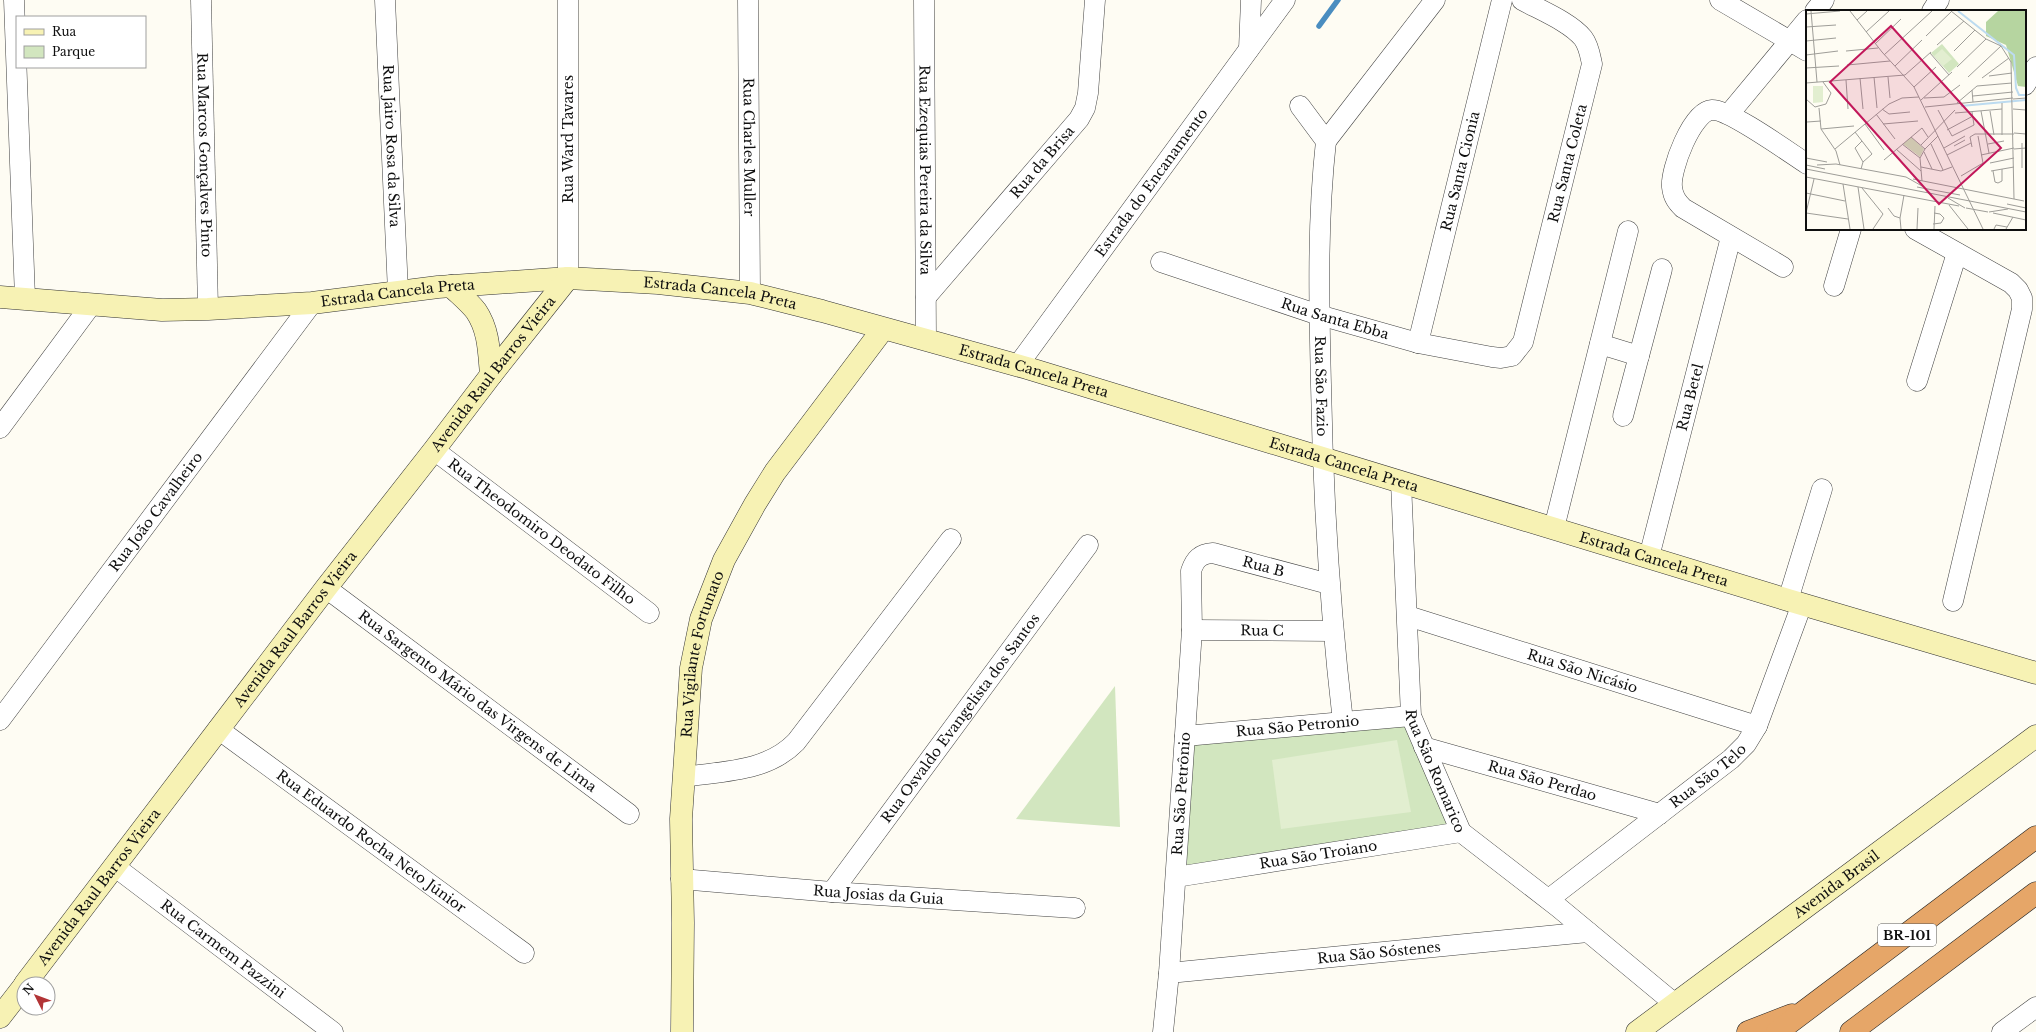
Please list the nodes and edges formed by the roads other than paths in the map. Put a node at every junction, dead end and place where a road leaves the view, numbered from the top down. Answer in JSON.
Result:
{"nodes":[{"id":1,"x":14,"y":0,"type":"edge"},
{"id":2,"x":201,"y":0,"type":"edge"},
{"id":3,"x":385,"y":0,"type":"edge"},
{"id":4,"x":568,"y":0,"type":"edge"},
{"id":5,"x":748,"y":0,"type":"edge"},
{"id":6,"x":924,"y":0,"type":"edge"},
{"id":7,"x":1095,"y":0,"type":"edge"},
{"id":8,"x":1251,"y":0,"type":"edge"},
{"id":9,"x":1285,"y":0,"type":"edge"},
{"id":10,"x":1435,"y":0,"type":"edge"},
{"id":11,"x":1502,"y":0,"type":"edge"},
{"id":12,"x":1522,"y":0,"type":"edge"},
{"id":13,"x":1720,"y":0,"type":"edge"},
{"id":14,"x":1824,"y":0,"type":"edge"},
{"id":15,"x":1939,"y":0,"type":"edge"},
{"id":16,"x":1816,"y":10,"type":"edge"},
{"id":17,"x":1933,"y":10,"type":"edge"},
{"id":18,"x":1806,"y":21,"type":"edge"},
{"id":19,"x":1789,"y":42,"type":"junction"},
{"id":20,"x":1249,"y":49,"type":"junction"},
{"id":21,"x":1806,"y":51,"type":"edge"},
{"id":22,"x":16,"y":54,"type":"edge"},
{"id":23,"x":17,"y":68,"type":"edge"},
{"id":24,"x":2036,"y":68,"type":"edge"},
{"id":25,"x":2026,"y":83,"type":"edge"},
{"id":26,"x":1300,"y":106,"type":"dead end"},
{"id":27,"x":1729,"y":114,"type":"junction"},
{"id":28,"x":1326,"y":141,"type":"junction"},
{"id":29,"x":1806,"y":163,"type":"edge"},
{"id":30,"x":1851,"y":230,"type":"edge"},
{"id":31,"x":1628,"y":231,"type":"dead end"},
{"id":32,"x":1927,"y":232,"type":"edge"},
{"id":33,"x":1731,"y":237,"type":"junction"},
{"id":34,"x":1957,"y":253,"type":"junction"},
{"id":35,"x":1161,"y":262,"type":"dead end"},
{"id":36,"x":1783,"y":267,"type":"dead end"},
{"id":37,"x":1662,"y":269,"type":"dead end"},
{"id":38,"x":568,"y":278,"type":"junction"},
{"id":39,"x":451,"y":286,"type":"junction"},
{"id":40,"x":1834,"y":286,"type":"dead end"},
{"id":41,"x":398,"y":292,"type":"junction"},
{"id":42,"x":750,"y":293,"type":"junction"},
{"id":43,"x":0,"y":297,"type":"edge"},
{"id":44,"x":926,"y":297,"type":"junction"},
{"id":45,"x":25,"y":298,"type":"junction"},
{"id":46,"x":312,"y":303,"type":"junction"},
{"id":47,"x":91,"y":305,"type":"junction"},
{"id":48,"x":208,"y":310,"type":"junction"},
{"id":49,"x":1319,"y":315,"type":"junction"},
{"id":50,"x":883,"y":329,"type":"junction"},
{"id":51,"x":926,"y":340,"type":"junction"},
{"id":52,"x":1418,"y":343,"type":"junction"},
{"id":53,"x":1600,"y":344,"type":"junction"},
{"id":54,"x":1512,"y":356,"type":"joint"},
{"id":55,"x":1638,"y":356,"type":"junction"},
{"id":56,"x":1018,"y":365,"type":"junction"},
{"id":57,"x":491,"y":375,"type":"junction"},
{"id":58,"x":1917,"y":381,"type":"dead end"},
{"id":59,"x":1622,"y":416,"type":"dead end"},
{"id":60,"x":0,"y":428,"type":"edge"},
{"id":61,"x":434,"y":450,"type":"junction"},
{"id":62,"x":1322,"y":458,"type":"junction"},
{"id":63,"x":1401,"y":482,"type":"junction"},
{"id":64,"x":1822,"y":489,"type":"dead end"},
{"id":65,"x":1554,"y":528,"type":"junction"},
{"id":66,"x":951,"y":539,"type":"dead end"},
{"id":67,"x":1088,"y":545,"type":"dead end"},
{"id":68,"x":1648,"y":557,"type":"junction"},
{"id":69,"x":1197,"y":558,"type":"joint"},
{"id":70,"x":1330,"y":584,"type":"junction"},
{"id":71,"x":326,"y":588,"type":"junction"},
{"id":72,"x":1953,"y":601,"type":"dead end"},
{"id":73,"x":1795,"y":602,"type":"junction"},
{"id":74,"x":649,"y":613,"type":"dead end"},
{"id":75,"x":1408,"y":616,"type":"junction"},
{"id":76,"x":1192,"y":630,"type":"junction"},
{"id":77,"x":1332,"y":631,"type":"junction"},
{"id":78,"x":2036,"y":673,"type":"edge"},
{"id":79,"x":1410,"y":716,"type":"junction"},
{"id":80,"x":0,"y":720,"type":"edge"},
{"id":81,"x":1343,"y":722,"type":"junction"},
{"id":82,"x":1757,"y":726,"type":"junction"},
{"id":83,"x":218,"y":729,"type":"junction"},
{"id":84,"x":1185,"y":736,"type":"junction"},
{"id":85,"x":2036,"y":736,"type":"edge"},
{"id":86,"x":1424,"y":747,"type":"junction"},
{"id":87,"x":684,"y":777,"type":"junction"},
{"id":88,"x":629,"y":814,"type":"dead end"},
{"id":89,"x":1660,"y":814,"type":"junction"},
{"id":90,"x":1461,"y":832,"type":"junction"},
{"id":91,"x":2036,"y":837,"type":"edge"},
{"id":92,"x":114,"y":866,"type":"junction"},
{"id":93,"x":1176,"y":877,"type":"junction"},
{"id":94,"x":682,"y":880,"type":"junction"},
{"id":95,"x":832,"y":892,"type":"junction"},
{"id":96,"x":2036,"y":893,"type":"edge"},
{"id":97,"x":1549,"y":900,"type":"junction"},
{"id":98,"x":1075,"y":908,"type":"dead end"},
{"id":99,"x":2036,"y":909,"type":"edge"},
{"id":100,"x":1999,"y":921,"type":"junction"},
{"id":101,"x":1588,"y":932,"type":"junction"},
{"id":102,"x":524,"y":953,"type":"dead end"},
{"id":103,"x":1169,"y":973,"type":"junction"},
{"id":104,"x":32,"y":976,"type":"edge"},
{"id":105,"x":16,"y":997,"type":"edge"},
{"id":106,"x":1675,"y":1004,"type":"junction"},
{"id":107,"x":2036,"y":1007,"type":"edge"},
{"id":108,"x":1808,"y":1009,"type":"junction"},
{"id":109,"x":0,"y":1018,"type":"edge"},
{"id":110,"x":333,"y":1032,"type":"edge"},
{"id":111,"x":682,"y":1032,"type":"edge"},
{"id":112,"x":1163,"y":1032,"type":"edge"},
{"id":113,"x":1637,"y":1032,"type":"edge"},
{"id":114,"x":1748,"y":1032,"type":"edge"},
{"id":115,"x":1777,"y":1032,"type":"edge"},
{"id":116,"x":1851,"y":1032,"type":"edge"},
{"id":117,"x":2002,"y":1032,"type":"edge"}],
"edges":[{"from":1,"to":22,"type":"street"},
{"from":2,"to":48,"type":"street","name":"Rua Marcos Gonçalves Pinto"},
{"from":3,"to":41,"type":"street","name":"Rua Jairo Rosa da Silva"},
{"from":4,"to":38,"type":"street","name":"Rua Ward Tavares"},
{"from":5,"to":42,"type":"street","name":"Rua Charles Muller"},
{"from":6,"to":44,"type":"street","name":"Rua Ezequias Pereira da Silva"},
{"from":7,"to":44,"type":"street","name":"Rua da Brisa"},
{"from":8,"to":20,"type":"street"},
{"from":9,"to":20,"type":"street","name":"Estrada do Encanamento"},
{"from":10,"to":28,"type":"street"},
{"from":11,"to":52,"type":"street","name":"Rua Santa Cionia"},
{"from":12,"to":54,"type":"street","name":"Rua Santa Coleta"},
{"from":13,"to":19,"type":"street"},
{"from":14,"to":16,"type":"street"},
{"from":15,"to":17,"type":"street"},
{"from":18,"to":19,"type":"street"},
{"from":19,"to":21,"type":"street"},
{"from":19,"to":27,"type":"street"},
{"from":20,"to":56,"type":"street","name":"Estrada do Encanamento"},
{"from":23,"to":45,"type":"street"},
{"from":24,"to":25,"type":"street"},
{"from":26,"to":28,"type":"street"},
{"from":27,"to":29,"type":"street"},
{"from":27,"to":33,"type":"street"},
{"from":28,"to":49,"type":"street","name":"Rua São Fazio"},
{"from":30,"to":40,"type":"street"},
{"from":31,"to":53,"type":"street"},
{"from":32,"to":34,"type":"street"},
{"from":33,"to":36,"type":"street"},
{"from":33,"to":68,"type":"street","name":"Rua Betel"},
{"from":34,"to":58,"type":"street"},
{"from":34,"to":72,"type":"street"},
{"from":35,"to":49,"type":"street","name":"Rua Santa Ebba"},
{"from":37,"to":55,"type":"street"},
{"from":38,"to":39,"type":"street","name":"Estrada Cancela Preta"},
{"from":38,"to":42,"type":"street","name":"Estrada Cancela Preta"},
{"from":38,"to":57,"type":"street","name":"Avenida Raul Barros Vieira"},
{"from":39,"to":41,"type":"street","name":"Estrada Cancela Preta"},
{"from":39,"to":57,"type":"street"},
{"from":41,"to":46,"type":"street","name":"Estrada Cancela Preta"},
{"from":42,"to":50,"type":"street","name":"Estrada Cancela Preta"},
{"from":43,"to":45,"type":"street","name":"Estrada Cancela Preta"},
{"from":44,"to":51,"type":"street","name":"Rua Ezequias Pereira da Silva"},
{"from":45,"to":47,"type":"street","name":"Estrada Cancela Preta"},
{"from":46,"to":48,"type":"street","name":"Estrada Cancela Preta"},
{"from":46,"to":80,"type":"street","name":"Rua João Cavalheiro"},
{"from":47,"to":48,"type":"street","name":"Estrada Cancela Preta"},
{"from":47,"to":60,"type":"street"},
{"from":49,"to":52,"type":"street","name":"Rua Santa Ebba"},
{"from":49,"to":62,"type":"street","name":"Rua São Fazio"},
{"from":50,"to":51,"type":"street","name":"Estrada Cancela Preta"},
{"from":50,"to":87,"type":"street","name":"Rua Vigilante Fortunato"},
{"from":51,"to":56,"type":"street","name":"Estrada Cancela Preta"},
{"from":52,"to":54,"type":"street","name":"Rua Santa Ebba"},
{"from":53,"to":55,"type":"street"},
{"from":53,"to":65,"type":"street"},
{"from":55,"to":59,"type":"street"},
{"from":56,"to":62,"type":"street","name":"Estrada Cancela Preta"},
{"from":57,"to":61,"type":"street","name":"Avenida Raul Barros Vieira"},
{"from":61,"to":71,"type":"street","name":"Avenida Raul Barros Vieira"},
{"from":61,"to":74,"type":"street","name":"Rua Theodomiro Deodato Filho"},
{"from":62,"to":63,"type":"street","name":"Estrada Cancela Preta"},
{"from":62,"to":70,"type":"street","name":"Rua São Fazio"},
{"from":63,"to":65,"type":"street","name":"Estrada Cancela Preta"},
{"from":63,"to":75,"type":"street","name":"Rua São Romarico"},
{"from":64,"to":73,"type":"street","name":"Rua São Telo"},
{"from":65,"to":68,"type":"street","name":"Estrada Cancela Preta"},
{"from":66,"to":87,"type":"street"},
{"from":67,"to":95,"type":"street","name":"Rua Osvaldo Evangelista dos Santos"},
{"from":68,"to":73,"type":"street","name":"Estrada Cancela Preta"},
{"from":69,"to":70,"type":"street","name":"Rua B"},
{"from":69,"to":76,"type":"street","name":"Rua São Petrônio"},
{"from":70,"to":77,"type":"street","name":"Rua São Fazio"},
{"from":71,"to":83,"type":"street","name":"Avenida Raul Barros Vieira"},
{"from":71,"to":88,"type":"street","name":"Rua Sargento Mário das Virgens de Lima"},
{"from":73,"to":78,"type":"street","name":"Estrada Cancela Preta"},
{"from":73,"to":82,"type":"street","name":"Rua São Telo"},
{"from":75,"to":79,"type":"street","name":"Rua São Romarico"},
{"from":75,"to":82,"type":"street","name":"Rua São Nicásio"},
{"from":76,"to":77,"type":"street","name":"Rua C"},
{"from":76,"to":84,"type":"street","name":"Rua São Petrônio"},
{"from":77,"to":81,"type":"street","name":"Rua São Fazio"},
{"from":79,"to":81,"type":"street","name":"Rua São Petronio"},
{"from":79,"to":86,"type":"street","name":"Rua São Romarico"},
{"from":81,"to":84,"type":"street","name":"Rua São Petronio"},
{"from":82,"to":89,"type":"street","name":"Rua São Telo"},
{"from":83,"to":92,"type":"street","name":"Avenida Raul Barros Vieira"},
{"from":83,"to":102,"type":"street","name":"Rua Eduardo Rocha Neto Júnior"},
{"from":84,"to":93,"type":"street","name":"Rua São Petrônio"},
{"from":85,"to":106,"type":"street","name":"Avenida Brasil"},
{"from":86,"to":89,"type":"street","name":"Rua São Perdao"},
{"from":86,"to":90,"type":"street","name":"Rua São Romarico"},
{"from":87,"to":94,"type":"street","name":"Rua Vigilante Fortunato"},
{"from":89,"to":97,"type":"street","name":"Rua São Telo"},
{"from":90,"to":93,"type":"street","name":"Rua São Troiano"},
{"from":90,"to":97,"type":"street","name":"Rua São Romarico"},
{"from":91,"to":108,"type":"highway","number":"BR-101"},
{"from":92,"to":104,"type":"street","name":"Avenida Raul Barros Vieira"},
{"from":92,"to":110,"type":"street","name":"Rua Carmem Pazzini"},
{"from":93,"to":103,"type":"street","name":"Rua São Petrônio"},
{"from":94,"to":95,"type":"street","name":"Rua Josias da Guia"},
{"from":94,"to":111,"type":"street","name":"Rua Vigilante Fortunato"},
{"from":95,"to":98,"type":"street","name":"Rua Josias da Guia"},
{"from":96,"to":100,"type":"highway","number":"BR-101"},
{"from":97,"to":101,"type":"street","name":"Rua São Romarico"},
{"from":99,"to":100,"type":"highway"},
{"from":100,"to":116,"type":"highway","number":"BR-101"},
{"from":101,"to":103,"type":"street","name":"Rua São Sóstenes"},
{"from":101,"to":106,"type":"street","name":"Rua São Romarico"},
{"from":103,"to":112,"type":"street","name":"Rua São Petrônio"},
{"from":105,"to":109,"type":"street","name":"Avenida Raul Barros Vieira"},
{"from":106,"to":113,"type":"street","name":"Avenida Brasil"},
{"from":107,"to":117,"type":"street"},
{"from":108,"to":114,"type":"highway"},
{"from":108,"to":115,"type":"highway","number":"BR-101"}]}
